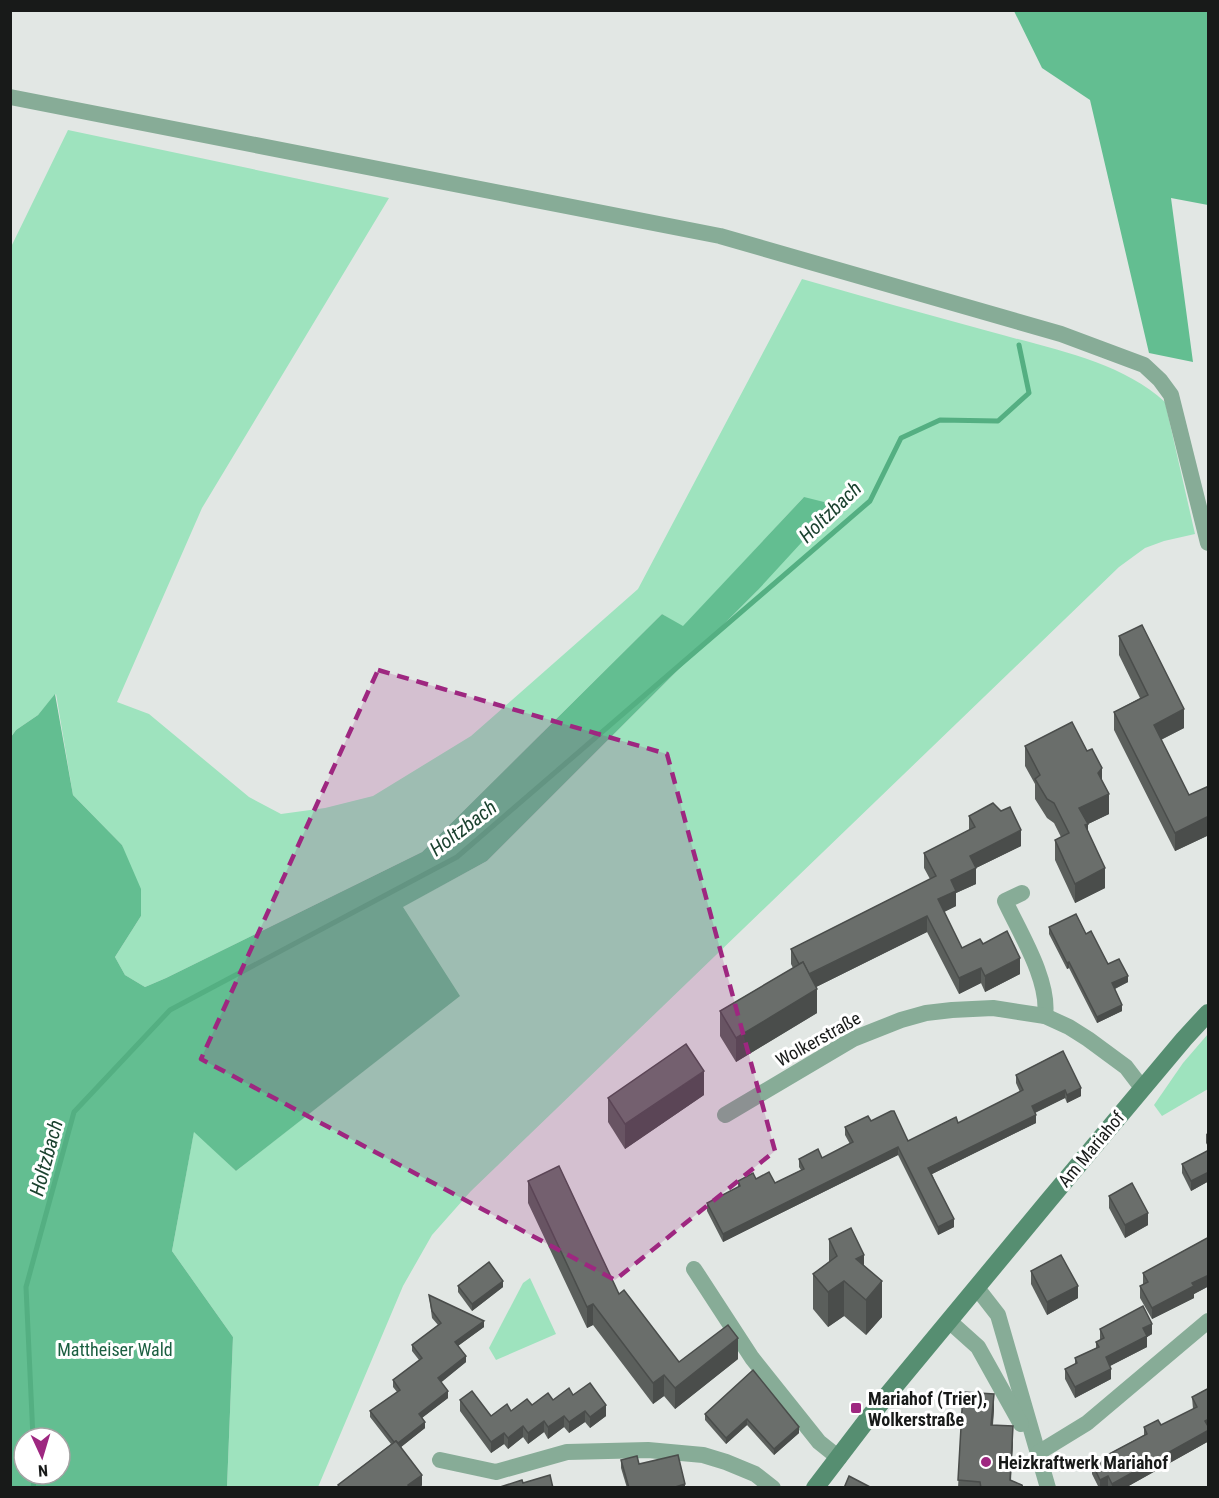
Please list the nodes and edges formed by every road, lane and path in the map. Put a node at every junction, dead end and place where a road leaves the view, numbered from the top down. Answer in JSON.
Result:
{"nodes":[{"id":1,"x":10,"y":97,"type":"edge"},
{"id":2,"x":1208,"y":534,"type":"edge"},
{"id":3,"x":1022,"y":893,"type":"dead end"},
{"id":4,"x":1209,"y":1013,"type":"edge"},
{"id":5,"x":1045,"y":1016,"type":"junction"},
{"id":6,"x":1142,"y":1088,"type":"junction"},
{"id":7,"x":725,"y":1115,"type":"dead end"},
{"id":8,"x":694,"y":1269,"type":"dead end"},
{"id":9,"x":977,"y":1288,"type":"junction"},
{"id":10,"x":949,"y":1321,"type":"junction"},
{"id":11,"x":1209,"y":1321,"type":"edge"},
{"id":12,"x":1038,"y":1453,"type":"junction"},
{"id":13,"x":839,"y":1458,"type":"junction"},
{"id":14,"x":440,"y":1460,"type":"dead end"},
{"id":15,"x":773,"y":1488,"type":"edge"},
{"id":16,"x":815,"y":1488,"type":"edge"},
{"id":17,"x":1048,"y":1488,"type":"edge"}],
"edges":[{"from":1,"to":2,"type":"street"},
{"from":3,"to":5,"type":"street"},
{"from":4,"to":6,"type":"street","name":"Am Mariahof"},
{"from":5,"to":6,"type":"street","name":"Wolkerstraße"},
{"from":5,"to":7,"type":"street","name":"Wolkerstraße"},
{"from":6,"to":9,"type":"street","name":"Am Mariahof"},
{"from":8,"to":13,"type":"street"},
{"from":9,"to":10,"type":"street","name":"Am Mariahof"},
{"from":9,"to":12,"type":"street"},
{"from":10,"to":12,"type":"street"},
{"from":10,"to":13,"type":"street","name":"Am Mariahof"},
{"from":11,"to":12,"type":"street"},
{"from":12,"to":17,"type":"street"},
{"from":13,"to":16,"type":"street","name":"Am Mariahof"},
{"from":14,"to":15,"type":"street"}]}
